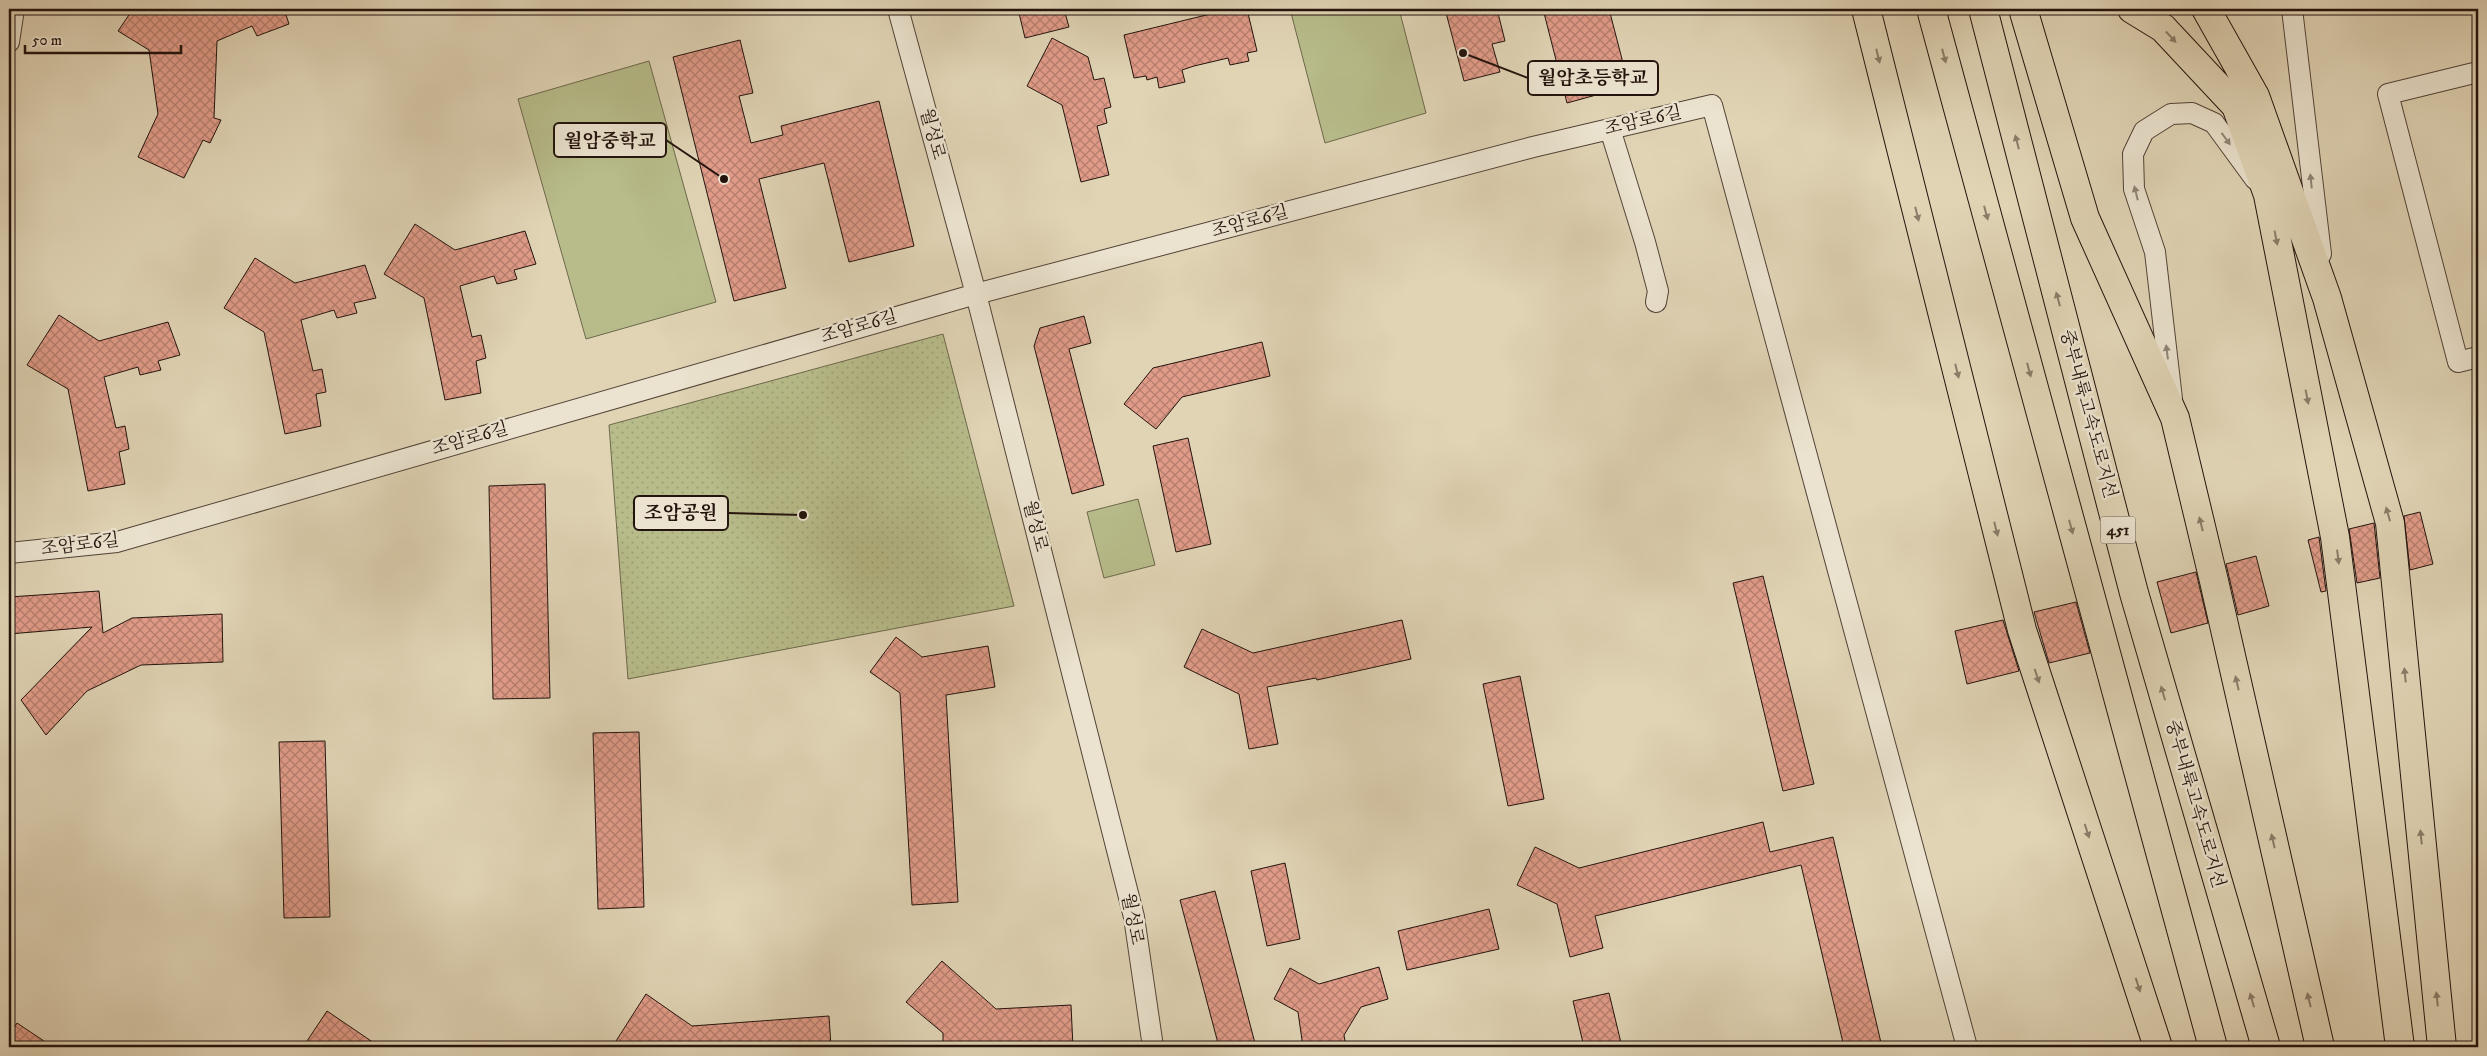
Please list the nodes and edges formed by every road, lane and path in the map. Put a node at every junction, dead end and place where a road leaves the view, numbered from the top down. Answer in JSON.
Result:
{"nodes":[{"id":1,"x":14,"y":9,"type":"edge"},
{"id":2,"x":898,"y":9,"type":"edge"},
{"id":3,"x":1866,"y":9,"type":"edge"},
{"id":4,"x":1932,"y":9,"type":"edge"},
{"id":5,"x":1983,"y":9,"type":"edge"},
{"id":6,"x":2023,"y":9,"type":"edge"},
{"id":7,"x":2132,"y":9,"type":"edge"},
{"id":8,"x":2206,"y":9,"type":"edge"},
{"id":9,"x":2292,"y":9,"type":"edge"},
{"id":10,"x":9,"y":42,"type":"edge"},
{"id":11,"x":2478,"y":72,"type":"edge"},
{"id":12,"x":1610,"y":129,"type":"junction"},
{"id":13,"x":2268,"y":195,"type":"junction"},
{"id":14,"x":976,"y":294,"type":"junction"},
{"id":15,"x":2327,"y":298,"type":"junction"},
{"id":16,"x":1656,"y":302,"type":"dead end"},
{"id":17,"x":2478,"y":357,"type":"edge"},
{"id":18,"x":2175,"y":418,"type":"junction"},
{"id":19,"x":9,"y":553,"type":"edge"},
{"id":20,"x":1153,"y":1047,"type":"edge"},
{"id":21,"x":1967,"y":1047,"type":"edge"},
{"id":22,"x":2158,"y":1047,"type":"edge"},
{"id":23,"x":2213,"y":1047,"type":"edge"},
{"id":24,"x":2266,"y":1047,"type":"edge"},
{"id":25,"x":2320,"y":1047,"type":"edge"},
{"id":26,"x":2400,"y":1047,"type":"edge"},
{"id":27,"x":2442,"y":1047,"type":"edge"}],
"edges":[{"from":1,"to":10,"type":"street"},
{"from":2,"to":14,"type":"street","name":"월성로"},
{"from":3,"to":22,"type":"highway","one_way":true},
{"from":4,"to":23,"type":"highway","number":"451","one_way":true},
{"from":24,"to":5,"type":"highway","name":"중부내륙고속도로지선","number":"451","one_way":true},
{"from":6,"to":18,"type":"highway"},
{"from":7,"to":13,"type":"highway","one_way":true},
{"from":8,"to":15,"type":"highway"},
{"from":15,"to":9,"type":"street","one_way":true},
{"from":11,"to":17,"type":"street"},
{"from":12,"to":14,"type":"street","name":"조암로6길"},
{"from":12,"to":16,"type":"street"},
{"from":12,"to":21,"type":"street","name":"조암로6길"},
{"from":18,"to":13,"type":"street","one_way":true},
{"from":13,"to":26,"type":"highway","one_way":true},
{"from":14,"to":19,"type":"street","name":"조암로6길"},
{"from":14,"to":20,"type":"street","name":"월성로"},
{"from":27,"to":15,"type":"highway","one_way":true},
{"from":25,"to":18,"type":"highway","one_way":true}]}
